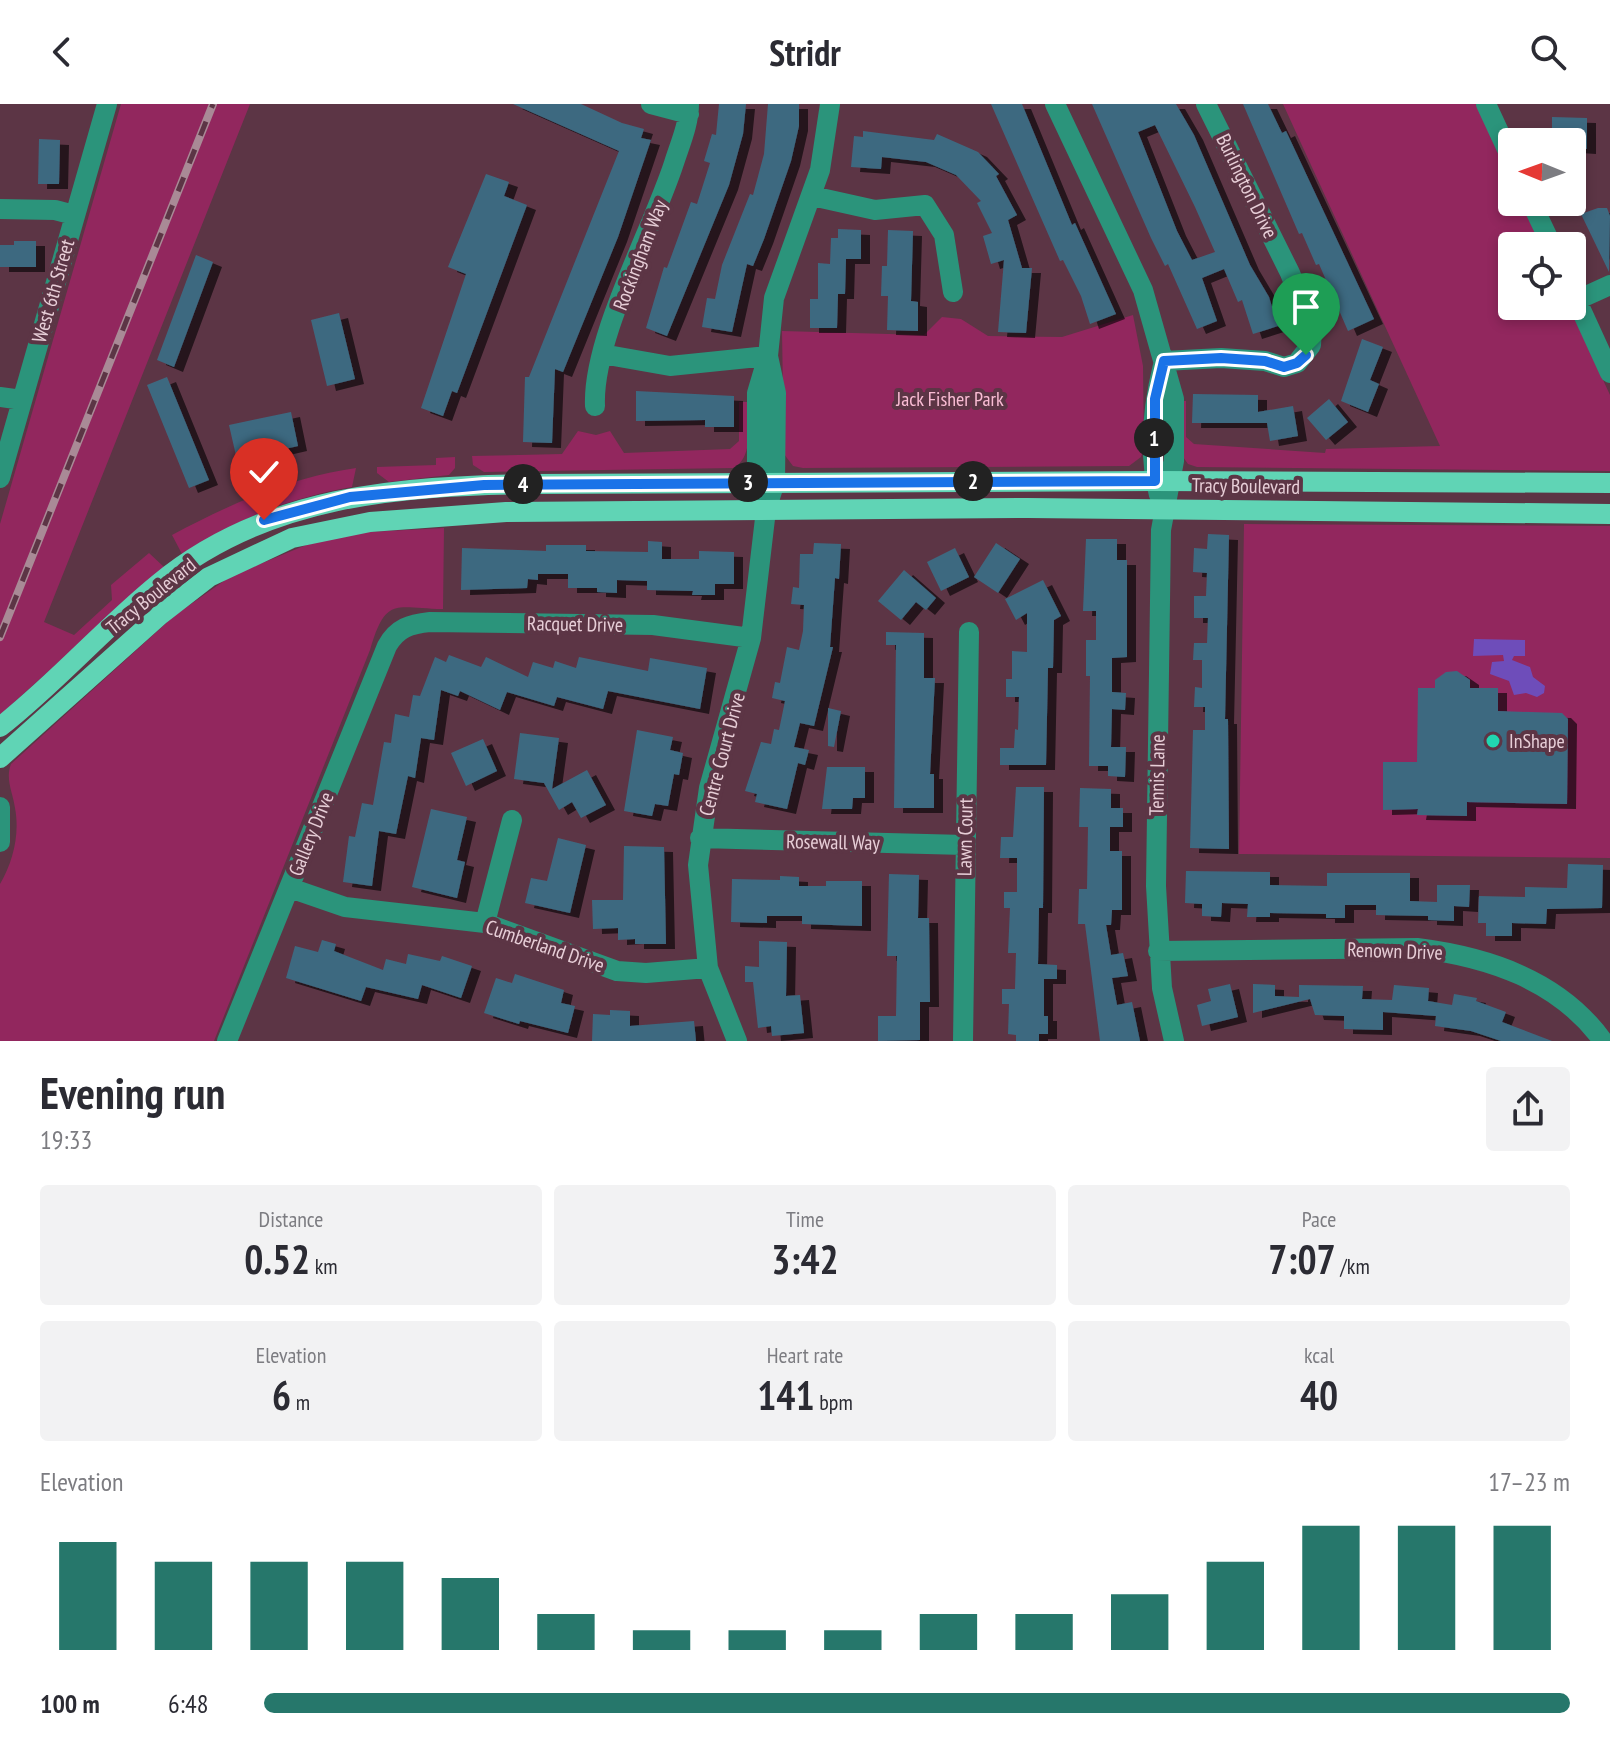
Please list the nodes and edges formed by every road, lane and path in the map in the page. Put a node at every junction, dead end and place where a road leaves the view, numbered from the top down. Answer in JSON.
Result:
{"nodes":[{"id":1,"x":107,"y":104,"type":"edge"},
{"id":2,"x":651,"y":104,"type":"edge"},
{"id":3,"x":830,"y":104,"type":"edge"},
{"id":4,"x":1055,"y":104,"type":"edge"},
{"id":5,"x":1206,"y":104,"type":"edge"},
{"id":6,"x":1486,"y":104,"type":"edge"},
{"id":7,"x":689,"y":109,"type":"edge"},
{"id":8,"x":1498,"y":130,"type":"edge"},
{"id":9,"x":812,"y":196,"type":"junction"},
{"id":10,"x":0,"y":209,"type":"edge"},
{"id":11,"x":74,"y":215,"type":"junction"},
{"id":12,"x":1610,"y":285,"type":"edge"},
{"id":13,"x":953,"y":292,"type":"dead end"},
{"id":14,"x":1586,"y":292,"type":"edge"},
{"id":15,"x":1586,"y":320,"type":"edge"},
{"id":16,"x":602,"y":354,"type":"junction"},
{"id":17,"x":768,"y":356,"type":"junction"},
{"id":18,"x":1164,"y":361,"type":"junction"},
{"id":19,"x":1610,"y":373,"type":"edge"},
{"id":20,"x":0,"y":397,"type":"edge"},
{"id":21,"x":22,"y":400,"type":"junction"},
{"id":22,"x":595,"y":406,"type":"dead end"},
{"id":23,"x":0,"y":478,"type":"edge"},
{"id":24,"x":1163,"y":481,"type":"junction"},
{"id":25,"x":767,"y":482,"type":"junction"},
{"id":26,"x":1610,"y":483,"type":"edge"},
{"id":27,"x":1162,"y":508,"type":"junction"},
{"id":28,"x":766,"y":510,"type":"junction"},
{"id":29,"x":1610,"y":514,"type":"edge"},
{"id":30,"x":399,"y":630,"type":"joint"},
{"id":31,"x":969,"y":632,"type":"dead end"},
{"id":32,"x":751,"y":638,"type":"junction"},
{"id":33,"x":0,"y":727,"type":"edge"},
{"id":34,"x":0,"y":758,"type":"edge"},
{"id":35,"x":0,"y":807,"type":"edge"},
{"id":36,"x":512,"y":820,"type":"dead end"},
{"id":37,"x":700,"y":838,"type":"junction"},
{"id":38,"x":0,"y":842,"type":"edge"},
{"id":39,"x":965,"y":845,"type":"junction"},
{"id":40,"x":290,"y":888,"type":"junction"},
{"id":41,"x":485,"y":923,"type":"junction"},
{"id":42,"x":1158,"y":951,"type":"junction"},
{"id":43,"x":708,"y":968,"type":"junction"},
{"id":44,"x":227,"y":1041,"type":"edge"},
{"id":45,"x":737,"y":1041,"type":"edge"},
{"id":46,"x":963,"y":1041,"type":"edge"},
{"id":47,"x":1174,"y":1041,"type":"edge"},
{"id":48,"x":1603,"y":1041,"type":"edge"}],
"edges":[{"from":1,"to":11,"type":"street","name":"West 6th Street"},
{"from":2,"to":7,"type":"street"},
{"from":3,"to":9,"type":"street","name":"Centre Court Drive"},
{"from":4,"to":18,"type":"street","name":"Tennis Lane"},
{"from":5,"to":18,"type":"street","name":"Burlington Drive"},
{"from":6,"to":8,"type":"street"},
{"from":7,"to":16,"type":"street","name":"Rockingham Way"},
{"from":9,"to":13,"type":"street"},
{"from":9,"to":17,"type":"street","name":"Centre Court Drive"},
{"from":10,"to":11,"type":"street"},
{"from":11,"to":21,"type":"street","name":"West 6th Street"},
{"from":12,"to":14,"type":"street"},
{"from":15,"to":19,"type":"street"},
{"from":16,"to":17,"type":"street"},
{"from":16,"to":22,"type":"street","name":"Rockingham Way"},
{"from":17,"to":25,"type":"street","name":"Centre Court Drive"},
{"from":18,"to":24,"type":"street","name":"Tennis Lane"},
{"from":20,"to":21,"type":"street"},
{"from":21,"to":23,"type":"street","name":"West 6th Street"},
{"from":24,"to":25,"type":"main road","name":"Tracy Boulevard"},
{"from":24,"to":26,"type":"main road","name":"Tracy Boulevard"},
{"from":24,"to":27,"type":"street","name":"Tennis Lane"},
{"from":25,"to":28,"type":"street","name":"Centre Court Drive"},
{"from":25,"to":33,"type":"main road","name":"Tracy Boulevard"},
{"from":27,"to":28,"type":"main road","name":"Tracy Boulevard"},
{"from":27,"to":29,"type":"main road","name":"Tracy Boulevard"},
{"from":27,"to":42,"type":"street","name":"Tennis Lane"},
{"from":28,"to":32,"type":"street","name":"Centre Court Drive"},
{"from":28,"to":34,"type":"main road","name":"Tracy Boulevard"},
{"from":30,"to":32,"type":"street","name":"Racquet Drive"},
{"from":30,"to":40,"type":"street","name":"Gallery Drive"},
{"from":31,"to":39,"type":"street","name":"Lawn Court"},
{"from":32,"to":37,"type":"street","name":"Centre Court Drive"},
{"from":35,"to":38,"type":"street"},
{"from":36,"to":41,"type":"street"},
{"from":37,"to":39,"type":"street","name":"Rosewall Way"},
{"from":37,"to":43,"type":"street","name":"Centre Court Drive"},
{"from":39,"to":46,"type":"street","name":"Lawn Court"},
{"from":40,"to":41,"type":"street","name":"Cumberland Drive"},
{"from":40,"to":44,"type":"street","name":"Gallery Drive"},
{"from":41,"to":43,"type":"street","name":"Cumberland Drive"},
{"from":42,"to":47,"type":"street","name":"Tennis Lane"},
{"from":42,"to":48,"type":"street","name":"Renown Drive"},
{"from":43,"to":45,"type":"street","name":"Centre Court Drive"}]}
